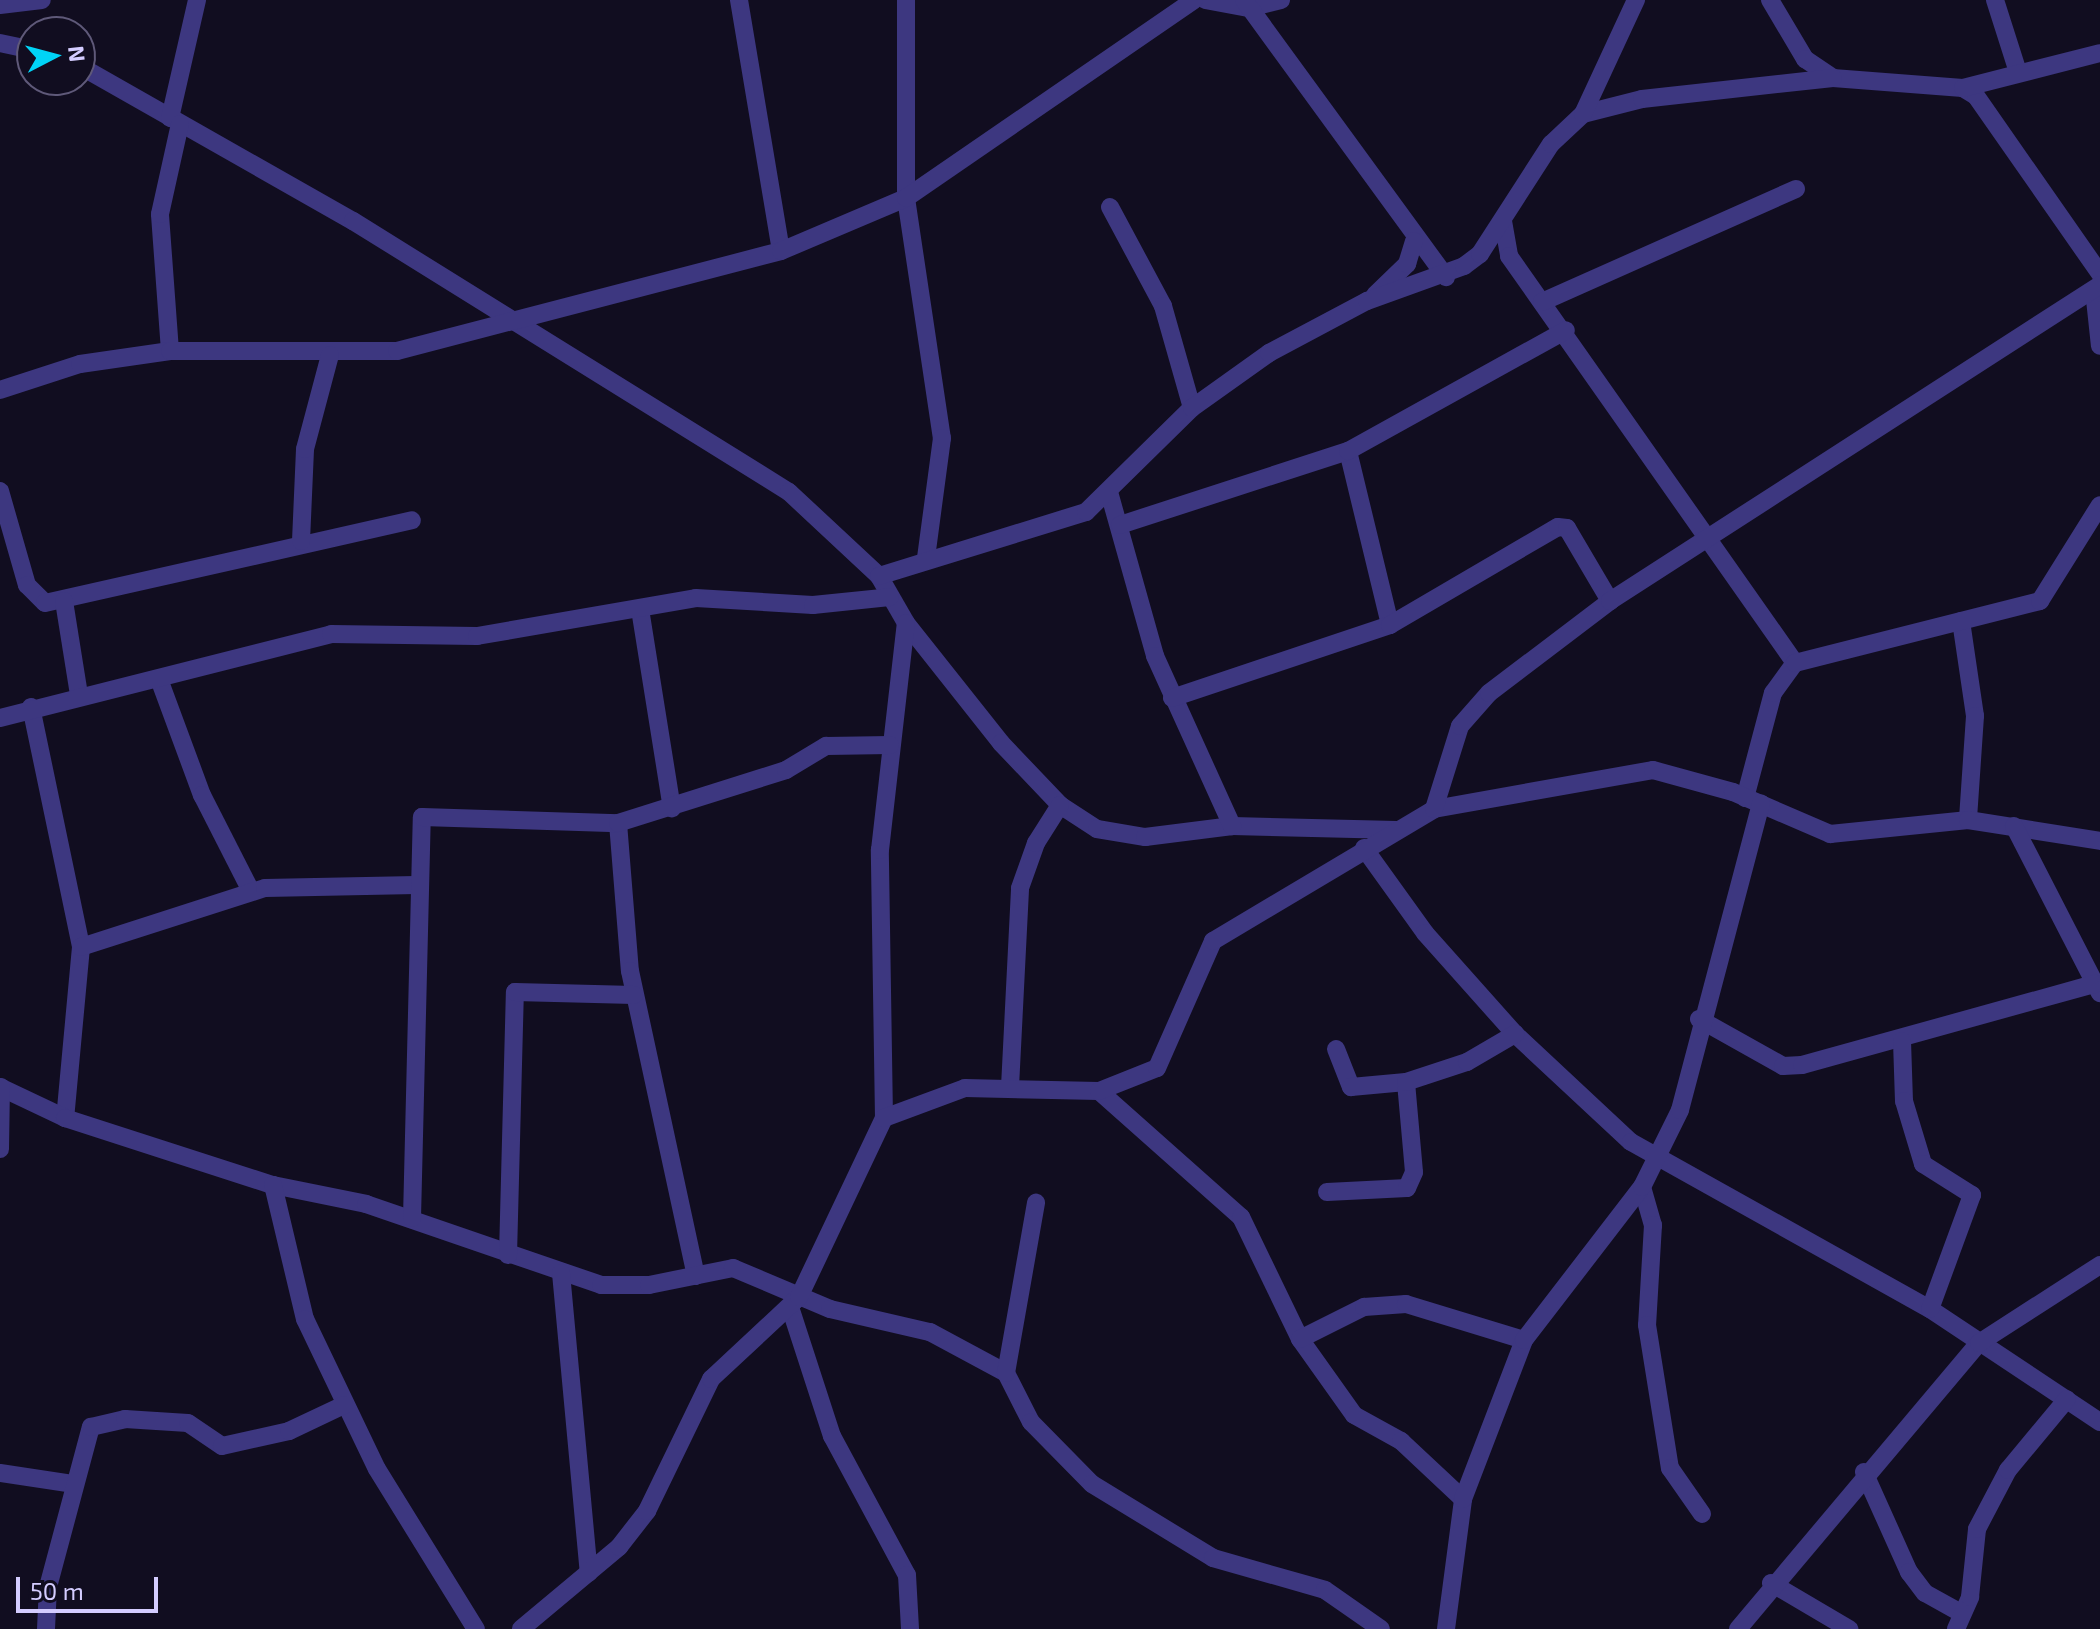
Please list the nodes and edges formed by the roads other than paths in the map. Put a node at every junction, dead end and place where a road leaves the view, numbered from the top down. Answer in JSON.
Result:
{"nodes":[{"id":1,"x":42,"y":0,"type":"edge"},
{"id":2,"x":197,"y":0,"type":"edge"},
{"id":3,"x":739,"y":0,"type":"edge"},
{"id":4,"x":906,"y":0,"type":"edge"},
{"id":5,"x":1194,"y":0,"type":"edge"},
{"id":6,"x":1205,"y":0,"type":"edge"},
{"id":7,"x":1281,"y":0,"type":"edge"},
{"id":8,"x":1636,"y":0,"type":"edge"},
{"id":9,"x":1995,"y":0,"type":"edge"},
{"id":10,"x":1772,"y":1,"type":"edge"},
{"id":11,"x":1246,"y":4,"type":"edge"},
{"id":12,"x":0,"y":5,"type":"edge"},
{"id":13,"x":2100,"y":53,"type":"edge"},
{"id":14,"x":2018,"y":72,"type":"junction"},
{"id":15,"x":96,"y":75,"type":"edge"},
{"id":16,"x":1833,"y":78,"type":"junction"},
{"id":17,"x":1963,"y":88,"type":"junction"},
{"id":18,"x":1583,"y":114,"type":"junction"},
{"id":19,"x":175,"y":121,"type":"junction"},
{"id":20,"x":1796,"y":189,"type":"dead end"},
{"id":21,"x":906,"y":198,"type":"junction"},
{"id":22,"x":1110,"y":207,"type":"dead end"},
{"id":23,"x":1503,"y":221,"type":"junction"},
{"id":24,"x":1414,"y":241,"type":"junction"},
{"id":25,"x":781,"y":251,"type":"junction"},
{"id":26,"x":1480,"y":254,"type":"junction"},
{"id":27,"x":1509,"y":256,"type":"junction"},
{"id":28,"x":1446,"y":277,"type":"junction"},
{"id":29,"x":2098,"y":283,"type":"edge"},
{"id":30,"x":1367,"y":301,"type":"junction"},
{"id":31,"x":1542,"y":302,"type":"junction"},
{"id":32,"x":516,"y":324,"type":"junction"},
{"id":33,"x":1566,"y":330,"type":"junction"},
{"id":34,"x":2100,"y":346,"type":"edge"},
{"id":35,"x":170,"y":351,"type":"junction"},
{"id":36,"x":330,"y":355,"type":"junction"},
{"id":37,"x":0,"y":390,"type":"edge"},
{"id":38,"x":1192,"y":408,"type":"junction"},
{"id":39,"x":1348,"y":451,"type":"junction"},
{"id":40,"x":0,"y":491,"type":"edge"},
{"id":41,"x":1109,"y":492,"type":"junction"},
{"id":42,"x":2099,"y":507,"type":"edge"},
{"id":43,"x":412,"y":520,"type":"dead end"},
{"id":44,"x":1120,"y":525,"type":"junction"},
{"id":45,"x":1710,"y":539,"type":"junction"},
{"id":46,"x":301,"y":541,"type":"junction"},
{"id":47,"x":926,"y":558,"type":"junction"},
{"id":48,"x":879,"y":576,"type":"junction"},
{"id":49,"x":890,"y":597,"type":"junction"},
{"id":50,"x":64,"y":601,"type":"junction"},
{"id":51,"x":1610,"y":601,"type":"junction"},
{"id":52,"x":640,"y":609,"type":"junction"},
{"id":53,"x":1961,"y":621,"type":"junction"},
{"id":54,"x":906,"y":623,"type":"junction"},
{"id":55,"x":1390,"y":625,"type":"junction"},
{"id":56,"x":1795,"y":663,"type":"junction"},
{"id":57,"x":159,"y":679,"type":"junction"},
{"id":58,"x":79,"y":695,"type":"junction"},
{"id":59,"x":1172,"y":698,"type":"junction"},
{"id":60,"x":31,"y":707,"type":"junction"},
{"id":61,"x":0,"y":718,"type":"edge"},
{"id":62,"x":890,"y":745,"type":"junction"},
{"id":63,"x":1753,"y":801,"type":"junction"},
{"id":64,"x":1060,"y":805,"type":"junction"},
{"id":65,"x":672,"y":808,"type":"junction"},
{"id":66,"x":1434,"y":809,"type":"junction"},
{"id":67,"x":1968,"y":820,"type":"junction"},
{"id":68,"x":618,"y":823,"type":"junction"},
{"id":69,"x":1232,"y":826,"type":"junction"},
{"id":70,"x":2014,"y":826,"type":"junction"},
{"id":71,"x":1396,"y":830,"type":"junction"},
{"id":72,"x":2100,"y":841,"type":"edge"},
{"id":73,"x":1364,"y":848,"type":"junction"},
{"id":74,"x":416,"y":885,"type":"junction"},
{"id":75,"x":251,"y":891,"type":"junction"},
{"id":76,"x":81,"y":947,"type":"junction"},
{"id":77,"x":2097,"y":988,"type":"edge"},
{"id":78,"x":634,"y":995,"type":"junction"},
{"id":79,"x":1699,"y":1019,"type":"junction"},
{"id":80,"x":1515,"y":1034,"type":"junction"},
{"id":81,"x":1902,"y":1041,"type":"junction"},
{"id":82,"x":1336,"y":1049,"type":"dead end"},
{"id":83,"x":1406,"y":1082,"type":"junction"},
{"id":84,"x":0,"y":1087,"type":"edge"},
{"id":85,"x":1010,"y":1087,"type":"junction"},
{"id":86,"x":1099,"y":1091,"type":"junction"},
{"id":87,"x":65,"y":1118,"type":"junction"},
{"id":88,"x":884,"y":1118,"type":"junction"},
{"id":89,"x":0,"y":1149,"type":"edge"},
{"id":90,"x":1653,"y":1158,"type":"junction"},
{"id":91,"x":273,"y":1185,"type":"junction"},
{"id":92,"x":1642,"y":1187,"type":"junction"},
{"id":93,"x":1327,"y":1192,"type":"dead end"},
{"id":94,"x":1036,"y":1203,"type":"dead end"},
{"id":95,"x":412,"y":1218,"type":"junction"},
{"id":96,"x":508,"y":1255,"type":"junction"},
{"id":97,"x":2100,"y":1265,"type":"edge"},
{"id":98,"x":561,"y":1273,"type":"junction"},
{"id":99,"x":696,"y":1276,"type":"junction"},
{"id":100,"x":794,"y":1302,"type":"junction"},
{"id":101,"x":1930,"y":1309,"type":"junction"},
{"id":102,"x":1300,"y":1339,"type":"junction"},
{"id":103,"x":1524,"y":1340,"type":"junction"},
{"id":104,"x":1979,"y":1343,"type":"junction"},
{"id":105,"x":1006,"y":1373,"type":"junction"},
{"id":106,"x":2067,"y":1399,"type":"junction"},
{"id":107,"x":344,"y":1405,"type":"junction"},
{"id":108,"x":2100,"y":1422,"type":"edge"},
{"id":109,"x":1864,"y":1472,"type":"junction"},
{"id":110,"x":0,"y":1473,"type":"edge"},
{"id":111,"x":74,"y":1484,"type":"junction"},
{"id":112,"x":1463,"y":1499,"type":"junction"},
{"id":113,"x":1702,"y":1514,"type":"dead end"},
{"id":114,"x":589,"y":1573,"type":"junction"},
{"id":115,"x":1771,"y":1583,"type":"junction"},
{"id":116,"x":1959,"y":1621,"type":"edge"},
{"id":117,"x":46,"y":1629,"type":"edge"},
{"id":118,"x":476,"y":1629,"type":"edge"},
{"id":119,"x":521,"y":1629,"type":"edge"},
{"id":120,"x":910,"y":1629,"type":"edge"},
{"id":121,"x":1381,"y":1629,"type":"edge"},
{"id":122,"x":1446,"y":1629,"type":"edge"},
{"id":123,"x":1738,"y":1629,"type":"edge"},
{"id":124,"x":1849,"y":1629,"type":"edge"}],
"edges":[{"from":1,"to":12,"type":"street"},
{"from":2,"to":19,"type":"street"},
{"from":3,"to":25,"type":"street"},
{"from":4,"to":21,"type":"street"},
{"from":5,"to":21,"type":"street"},
{"from":6,"to":11,"type":"street"},
{"from":7,"to":11,"type":"street"},
{"from":8,"to":18,"type":"street"},
{"from":9,"to":14,"type":"street"},
{"from":10,"to":16,"type":"street"},
{"from":11,"to":24,"type":"street"},
{"from":13,"to":14,"type":"street"},
{"from":14,"to":17,"type":"street"},
{"from":15,"to":19,"type":"street"},
{"from":16,"to":17,"type":"street"},
{"from":16,"to":18,"type":"street"},
{"from":17,"to":29,"type":"street"},
{"from":18,"to":23,"type":"street"},
{"from":19,"to":32,"type":"street"},
{"from":19,"to":35,"type":"street"},
{"from":20,"to":31,"type":"street"},
{"from":21,"to":25,"type":"street"},
{"from":21,"to":47,"type":"street"},
{"from":22,"to":38,"type":"street"},
{"from":23,"to":26,"type":"street"},
{"from":23,"to":27,"type":"street"},
{"from":24,"to":28,"type":"street"},
{"from":24,"to":30,"type":"street"},
{"from":25,"to":32,"type":"street"},
{"from":26,"to":27,"type":"street"},
{"from":26,"to":28,"type":"street"},
{"from":27,"to":31,"type":"street"},
{"from":28,"to":30,"type":"street"},
{"from":29,"to":34,"type":"street"},
{"from":29,"to":45,"type":"street"},
{"from":30,"to":38,"type":"street"},
{"from":31,"to":33,"type":"street"},
{"from":32,"to":36,"type":"street"},
{"from":32,"to":48,"type":"street"},
{"from":33,"to":39,"type":"street"},
{"from":33,"to":45,"type":"street"},
{"from":35,"to":36,"type":"street"},
{"from":35,"to":37,"type":"street"},
{"from":36,"to":46,"type":"street"},
{"from":38,"to":41,"type":"street"},
{"from":39,"to":44,"type":"street"},
{"from":39,"to":55,"type":"street"},
{"from":40,"to":50,"type":"street"},
{"from":41,"to":44,"type":"street"},
{"from":41,"to":47,"type":"street"},
{"from":42,"to":53,"type":"street"},
{"from":43,"to":46,"type":"street"},
{"from":44,"to":59,"type":"street"},
{"from":45,"to":51,"type":"street"},
{"from":45,"to":56,"type":"street"},
{"from":46,"to":50,"type":"street"},
{"from":47,"to":48,"type":"street"},
{"from":48,"to":49,"type":"street"},
{"from":49,"to":52,"type":"street"},
{"from":49,"to":54,"type":"street"},
{"from":50,"to":58,"type":"street"},
{"from":51,"to":55,"type":"street"},
{"from":51,"to":66,"type":"street"},
{"from":52,"to":57,"type":"street"},
{"from":52,"to":65,"type":"street"},
{"from":53,"to":56,"type":"street"},
{"from":53,"to":67,"type":"street"},
{"from":54,"to":62,"type":"street"},
{"from":54,"to":64,"type":"street"},
{"from":55,"to":59,"type":"street"},
{"from":56,"to":63,"type":"street"},
{"from":57,"to":58,"type":"street"},
{"from":57,"to":75,"type":"street"},
{"from":58,"to":60,"type":"street"},
{"from":59,"to":69,"type":"street"},
{"from":60,"to":61,"type":"street"},
{"from":60,"to":76,"type":"street"},
{"from":62,"to":65,"type":"street"},
{"from":62,"to":88,"type":"street"},
{"from":63,"to":66,"type":"street"},
{"from":63,"to":67,"type":"street"},
{"from":63,"to":79,"type":"street"},
{"from":64,"to":69,"type":"street"},
{"from":64,"to":85,"type":"street"},
{"from":65,"to":68,"type":"street"},
{"from":66,"to":71,"type":"street"},
{"from":67,"to":70,"type":"street"},
{"from":68,"to":74,"type":"street"},
{"from":68,"to":78,"type":"street"},
{"from":69,"to":71,"type":"street"},
{"from":70,"to":72,"type":"street"},
{"from":70,"to":77,"type":"street"},
{"from":71,"to":73,"type":"street"},
{"from":73,"to":80,"type":"street"},
{"from":73,"to":86,"type":"street"},
{"from":74,"to":75,"type":"street"},
{"from":74,"to":95,"type":"street"},
{"from":75,"to":76,"type":"street"},
{"from":76,"to":87,"type":"street"},
{"from":77,"to":81,"type":"street"},
{"from":78,"to":96,"type":"street"},
{"from":78,"to":99,"type":"street"},
{"from":79,"to":81,"type":"street"},
{"from":79,"to":90,"type":"street"},
{"from":80,"to":83,"type":"street"},
{"from":80,"to":90,"type":"street"},
{"from":81,"to":101,"type":"street"},
{"from":82,"to":83,"type":"street"},
{"from":83,"to":93,"type":"street"},
{"from":84,"to":87,"type":"street"},
{"from":84,"to":89,"type":"street"},
{"from":85,"to":86,"type":"street"},
{"from":85,"to":88,"type":"street"},
{"from":86,"to":102,"type":"street"},
{"from":87,"to":91,"type":"street"},
{"from":88,"to":100,"type":"street"},
{"from":90,"to":92,"type":"street"},
{"from":90,"to":101,"type":"street"},
{"from":91,"to":95,"type":"street"},
{"from":91,"to":107,"type":"street"},
{"from":92,"to":103,"type":"street"},
{"from":92,"to":113,"type":"street"},
{"from":94,"to":105,"type":"street"},
{"from":95,"to":96,"type":"street"},
{"from":96,"to":98,"type":"street"},
{"from":97,"to":104,"type":"street"},
{"from":98,"to":99,"type":"street"},
{"from":98,"to":114,"type":"street"},
{"from":99,"to":100,"type":"street"},
{"from":100,"to":105,"type":"street"},
{"from":100,"to":114,"type":"street"},
{"from":100,"to":120,"type":"street"},
{"from":101,"to":104,"type":"street"},
{"from":102,"to":103,"type":"street"},
{"from":102,"to":112,"type":"street"},
{"from":103,"to":112,"type":"street"},
{"from":104,"to":106,"type":"street"},
{"from":104,"to":109,"type":"street"},
{"from":105,"to":121,"type":"street"},
{"from":106,"to":108,"type":"street"},
{"from":106,"to":116,"type":"street"},
{"from":107,"to":111,"type":"street"},
{"from":107,"to":118,"type":"street"},
{"from":109,"to":115,"type":"street"},
{"from":109,"to":116,"type":"street"},
{"from":110,"to":111,"type":"street"},
{"from":111,"to":117,"type":"street"},
{"from":112,"to":122,"type":"street"},
{"from":114,"to":119,"type":"street"},
{"from":115,"to":123,"type":"street"},
{"from":115,"to":124,"type":"street"}]}
